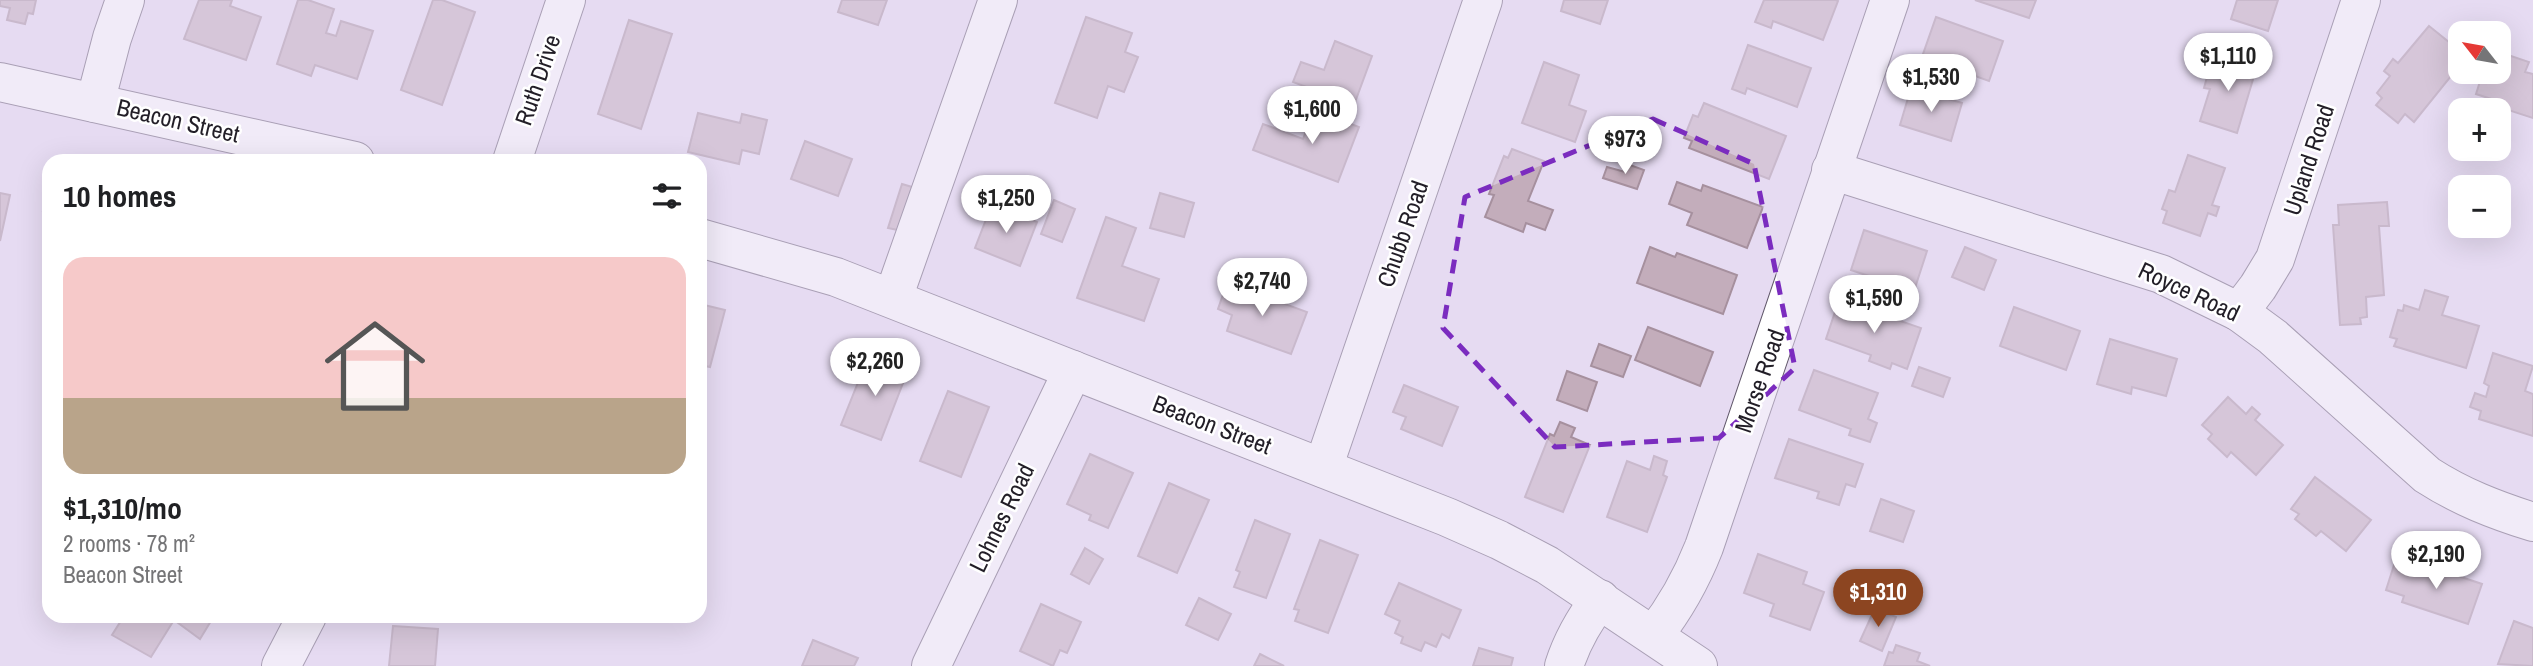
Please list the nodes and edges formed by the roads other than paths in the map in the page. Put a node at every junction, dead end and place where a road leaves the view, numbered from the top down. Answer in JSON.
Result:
{"nodes":[{"id":1,"x":125,"y":0,"type":"edge"},
{"id":2,"x":566,"y":0,"type":"edge"},
{"id":3,"x":998,"y":0,"type":"edge"},
{"id":4,"x":1483,"y":0,"type":"edge"},
{"id":5,"x":1890,"y":0,"type":"edge"},
{"id":6,"x":2361,"y":0,"type":"edge"},
{"id":7,"x":0,"y":82,"type":"edge"},
{"id":8,"x":96,"y":103,"type":"junction"},
{"id":9,"x":324,"y":154,"type":"edge"},
{"id":10,"x":514,"y":154,"type":"edge"},
{"id":11,"x":1831,"y":170,"type":"junction"},
{"id":12,"x":707,"y":240,"type":"edge"},
{"id":13,"x":892,"y":298,"type":"junction"},
{"id":14,"x":2239,"y":312,"type":"junction"},
{"id":15,"x":1073,"y":370,"type":"junction"},
{"id":16,"x":1323,"y":468,"type":"junction"},
{"id":17,"x":2533,"y":522,"type":"edge"},
{"id":18,"x":1600,"y":599,"type":"junction"},
{"id":19,"x":303,"y":623,"type":"edge"},
{"id":20,"x":1654,"y":635,"type":"junction"},
{"id":21,"x":281,"y":666,"type":"edge"},
{"id":22,"x":932,"y":666,"type":"edge"},
{"id":23,"x":1564,"y":666,"type":"edge"},
{"id":24,"x":1698,"y":666,"type":"edge"}],
"edges":[{"from":1,"to":8,"type":"street"},
{"from":2,"to":10,"type":"street","name":"Ruth Drive"},
{"from":3,"to":13,"type":"street"},
{"from":4,"to":16,"type":"street","name":"Chubb Road"},
{"from":5,"to":11,"type":"street","name":"Morse Road"},
{"from":6,"to":14,"type":"street","name":"Upland Road"},
{"from":7,"to":8,"type":"street","name":"Beacon Street"},
{"from":8,"to":9,"type":"street","name":"Beacon Street"},
{"from":11,"to":14,"type":"street","name":"Royce Road"},
{"from":11,"to":20,"type":"street","name":"Morse Road"},
{"from":12,"to":13,"type":"street","name":"Beacon Street"},
{"from":13,"to":15,"type":"street","name":"Beacon Street"},
{"from":14,"to":17,"type":"street","name":"Royce Road"},
{"from":15,"to":16,"type":"street","name":"Beacon Street"},
{"from":15,"to":22,"type":"street","name":"Lohnes Road"},
{"from":16,"to":18,"type":"street","name":"Beacon Street"},
{"from":18,"to":20,"type":"street","name":"Beacon Street"},
{"from":18,"to":23,"type":"street"},
{"from":19,"to":21,"type":"street"},
{"from":20,"to":24,"type":"street","name":"Beacon Street"}]}
